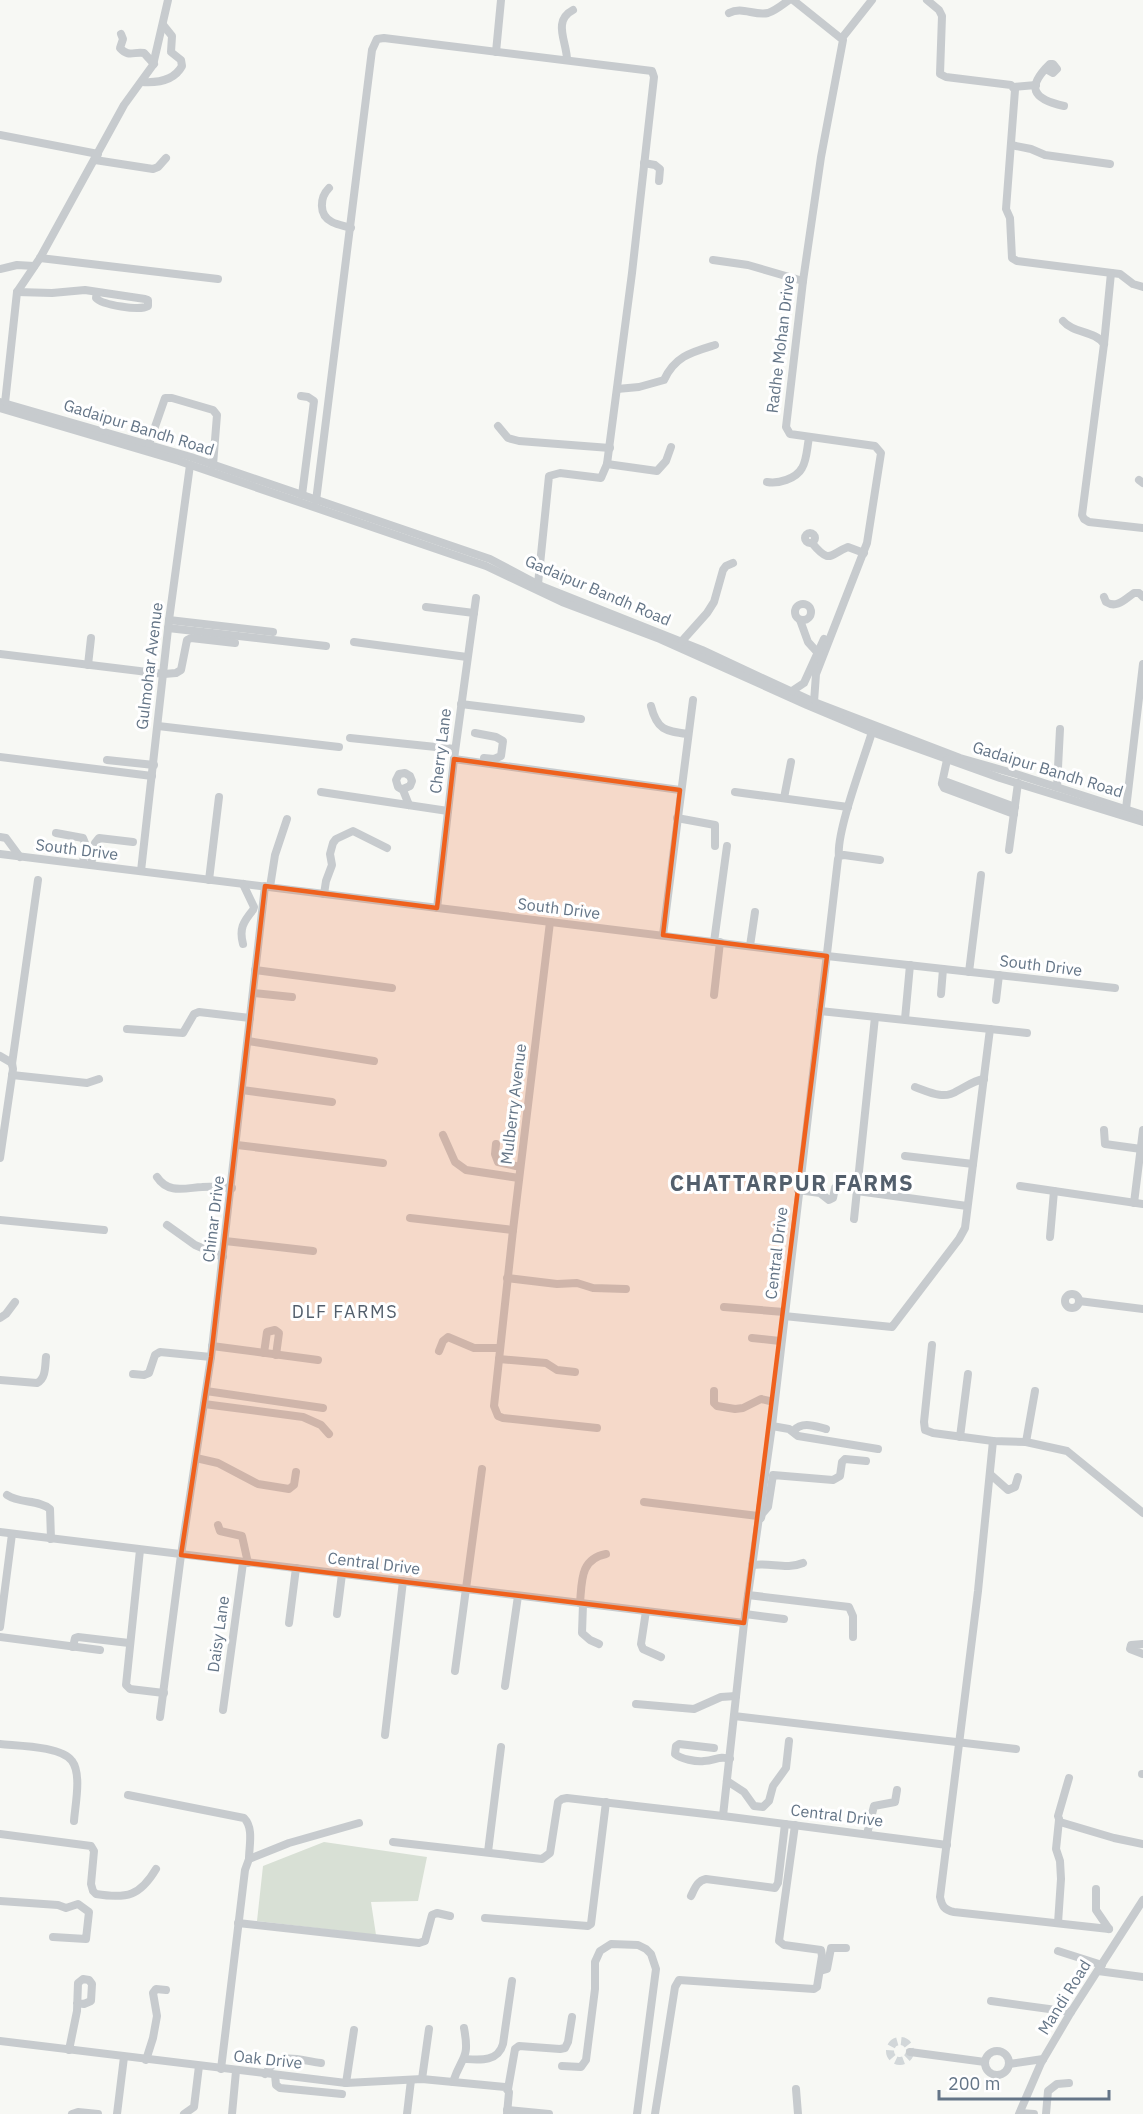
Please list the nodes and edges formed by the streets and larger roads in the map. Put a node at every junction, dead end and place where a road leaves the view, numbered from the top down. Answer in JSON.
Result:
{"nodes":[{"id":1,"x":168,"y":0,"type":"edge"},
{"id":2,"x":501,"y":0,"type":"edge"},
{"id":3,"x":791,"y":0,"type":"edge"},
{"id":4,"x":872,"y":0,"type":"edge"},
{"id":5,"x":927,"y":0,"type":"edge"},
{"id":6,"x":573,"y":10,"type":"dead end"},
{"id":7,"x":729,"y":13,"type":"dead end"},
{"id":8,"x":164,"y":26,"type":"junction"},
{"id":9,"x":121,"y":34,"type":"dead end"},
{"id":10,"x":842,"y":38,"type":"junction"},
{"id":11,"x":496,"y":52,"type":"junction"},
{"id":12,"x":567,"y":60,"type":"junction"},
{"id":13,"x":154,"y":64,"type":"junction"},
{"id":14,"x":1046,"y":69,"type":"dead end"},
{"id":15,"x":142,"y":82,"type":"junction"},
{"id":16,"x":1036,"y":85,"type":"junction"},
{"id":17,"x":1014,"y":87,"type":"junction"},
{"id":18,"x":1064,"y":105,"type":"dead end"},
{"id":19,"x":0,"y":135,"type":"edge"},
{"id":20,"x":1011,"y":145,"type":"junction"},
{"id":21,"x":96,"y":157,"type":"junction"},
{"id":22,"x":166,"y":158,"type":"dead end"},
{"id":23,"x":644,"y":163,"type":"junction"},
{"id":24,"x":1110,"y":164,"type":"dead end"},
{"id":25,"x":659,"y":181,"type":"dead end"},
{"id":26,"x":329,"y":188,"type":"dead end"},
{"id":27,"x":351,"y":228,"type":"junction"},
{"id":28,"x":40,"y":258,"type":"junction"},
{"id":29,"x":713,"y":260,"type":"dead end"},
{"id":30,"x":34,"y":266,"type":"junction"},
{"id":31,"x":0,"y":269,"type":"edge"},
{"id":32,"x":1111,"y":273,"type":"junction"},
{"id":33,"x":218,"y":279,"type":"dead end"},
{"id":34,"x":803,"y":281,"type":"junction"},
{"id":35,"x":1143,"y":287,"type":"edge"},
{"id":36,"x":17,"y":292,"type":"junction"},
{"id":37,"x":97,"y":292,"type":"junction"},
{"id":38,"x":1063,"y":321,"type":"dead end"},
{"id":39,"x":1104,"y":344,"type":"junction"},
{"id":40,"x":715,"y":345,"type":"dead end"},
{"id":41,"x":617,"y":389,"type":"junction"},
{"id":42,"x":301,"y":396,"type":"dead end"},
{"id":43,"x":2,"y":404,"type":"edge"},
{"id":44,"x":498,"y":426,"type":"dead end"},
{"id":45,"x":809,"y":438,"type":"junction"},
{"id":46,"x":149,"y":444,"type":"junction"},
{"id":47,"x":671,"y":447,"type":"dead end"},
{"id":48,"x":609,"y":448,"type":"junction"},
{"id":49,"x":607,"y":464,"type":"junction"},
{"id":50,"x":190,"y":465,"type":"junction"},
{"id":51,"x":213,"y":465,"type":"junction"},
{"id":52,"x":766,"y":482,"type":"dead end"},
{"id":53,"x":302,"y":495,"type":"junction"},
{"id":54,"x":316,"y":501,"type":"junction"},
{"id":55,"x":1143,"y":528,"type":"edge"},
{"id":56,"x":812,"y":543,"type":"dead end"},
{"id":57,"x":864,"y":553,"type":"junction"},
{"id":58,"x":733,"y":564,"type":"dead end"},
{"id":59,"x":539,"y":585,"type":"junction"},
{"id":60,"x":1104,"y":597,"type":"dead end"},
{"id":61,"x":1143,"y":597,"type":"edge"},
{"id":62,"x":476,"y":598,"type":"dead end"},
{"id":63,"x":426,"y":607,"type":"dead end"},
{"id":64,"x":474,"y":613,"type":"junction"},
{"id":65,"x":839,"y":616,"type":"junction"},
{"id":66,"x":800,"y":620,"type":"dead end"},
{"id":67,"x":169,"y":624,"type":"junction"},
{"id":68,"x":273,"y":632,"type":"dead end"},
{"id":69,"x":91,"y":638,"type":"dead end"},
{"id":70,"x":682,"y":641,"type":"junction"},
{"id":71,"x":354,"y":642,"type":"dead end"},
{"id":72,"x":236,"y":643,"type":"dead end"},
{"id":73,"x":326,"y":646,"type":"dead end"},
{"id":74,"x":818,"y":652,"type":"junction"},
{"id":75,"x":0,"y":654,"type":"edge"},
{"id":76,"x":467,"y":657,"type":"junction"},
{"id":77,"x":88,"y":664,"type":"junction"},
{"id":78,"x":1143,"y":664,"type":"edge"},
{"id":79,"x":164,"y":674,"type":"junction"},
{"id":80,"x":792,"y":691,"type":"junction"},
{"id":81,"x":693,"y":700,"type":"dead end"},
{"id":82,"x":814,"y":702,"type":"junction"},
{"id":83,"x":461,"y":704,"type":"junction"},
{"id":84,"x":651,"y":706,"type":"dead end"},
{"id":85,"x":581,"y":719,"type":"dead end"},
{"id":86,"x":158,"y":726,"type":"junction"},
{"id":87,"x":1060,"y":729,"type":"dead end"},
{"id":88,"x":872,"y":732,"type":"junction"},
{"id":89,"x":475,"y":733,"type":"dead end"},
{"id":90,"x":688,"y":734,"type":"junction"},
{"id":91,"x":350,"y":738,"type":"dead end"},
{"id":92,"x":339,"y":747,"type":"dead end"},
{"id":93,"x":454,"y":754,"type":"junction"},
{"id":94,"x":0,"y":757,"type":"edge"},
{"id":95,"x":107,"y":760,"type":"dead end"},
{"id":96,"x":947,"y":760,"type":"junction"},
{"id":97,"x":791,"y":762,"type":"dead end"},
{"id":98,"x":153,"y":765,"type":"junction"},
{"id":99,"x":153,"y":776,"type":"junction"},
{"id":100,"x":1018,"y":783,"type":"junction"},
{"id":101,"x":1057,"y":787,"type":"junction"},
{"id":102,"x":403,"y":789,"type":"dead end"},
{"id":103,"x":680,"y":790,"type":"junction"},
{"id":104,"x":321,"y":792,"type":"dead end"},
{"id":105,"x":735,"y":792,"type":"dead end"},
{"id":106,"x":219,"y":797,"type":"dead end"},
{"id":107,"x":784,"y":798,"type":"junction"},
{"id":108,"x":409,"y":805,"type":"junction"},
{"id":109,"x":848,"y":807,"type":"junction"},
{"id":110,"x":1126,"y":809,"type":"junction"},
{"id":111,"x":448,"y":811,"type":"junction"},
{"id":112,"x":1015,"y":811,"type":"junction"},
{"id":113,"x":1143,"y":815,"type":"edge"},
{"id":114,"x":677,"y":818,"type":"junction"},
{"id":115,"x":287,"y":819,"type":"dead end"},
{"id":116,"x":1143,"y":822,"type":"edge"},
{"id":117,"x":56,"y":833,"type":"dead end"},
{"id":118,"x":0,"y":837,"type":"edge"},
{"id":119,"x":133,"y":842,"type":"dead end"},
{"id":120,"x":715,"y":846,"type":"dead end"},
{"id":121,"x":727,"y":846,"type":"dead end"},
{"id":122,"x":387,"y":848,"type":"dead end"},
{"id":123,"x":1009,"y":850,"type":"dead end"},
{"id":124,"x":0,"y":854,"type":"edge"},
{"id":125,"x":839,"y":856,"type":"junction"},
{"id":126,"x":20,"y":857,"type":"junction"},
{"id":127,"x":880,"y":860,"type":"dead end"},
{"id":128,"x":87,"y":865,"type":"junction"},
{"id":129,"x":141,"y":871,"type":"junction"},
{"id":130,"x":981,"y":876,"type":"dead end"},
{"id":131,"x":38,"y":880,"type":"dead end"},
{"id":132,"x":209,"y":880,"type":"junction"},
{"id":133,"x":243,"y":884,"type":"junction"},
{"id":134,"x":268,"y":887,"type":"junction"},
{"id":135,"x":324,"y":894,"type":"junction"},
{"id":136,"x":437,"y":908,"type":"junction"},
{"id":137,"x":755,"y":912,"type":"dead end"},
{"id":138,"x":550,"y":922,"type":"junction"},
{"id":139,"x":663,"y":935,"type":"junction"},
{"id":140,"x":717,"y":942,"type":"junction"},
{"id":141,"x":243,"y":944,"type":"dead end"},
{"id":142,"x":750,"y":946,"type":"junction"},
{"id":143,"x":826,"y":956,"type":"junction"},
{"id":144,"x":910,"y":965,"type":"junction"},
{"id":145,"x":943,"y":969,"type":"junction"},
{"id":146,"x":255,"y":970,"type":"junction"},
{"id":147,"x":969,"y":972,"type":"junction"},
{"id":148,"x":999,"y":975,"type":"junction"},
{"id":149,"x":392,"y":988,"type":"dead end"},
{"id":150,"x":1115,"y":988,"type":"dead end"},
{"id":151,"x":253,"y":993,"type":"junction"},
{"id":152,"x":940,"y":994,"type":"dead end"},
{"id":153,"x":714,"y":995,"type":"dead end"},
{"id":154,"x":292,"y":997,"type":"dead end"},
{"id":155,"x":996,"y":1000,"type":"dead end"},
{"id":156,"x":819,"y":1011,"type":"junction"},
{"id":157,"x":875,"y":1017,"type":"junction"},
{"id":158,"x":250,"y":1018,"type":"junction"},
{"id":159,"x":905,"y":1020,"type":"junction"},
{"id":160,"x":127,"y":1029,"type":"dead end"},
{"id":161,"x":990,"y":1029,"type":"junction"},
{"id":162,"x":1027,"y":1033,"type":"dead end"},
{"id":163,"x":248,"y":1041,"type":"junction"},
{"id":164,"x":0,"y":1056,"type":"edge"},
{"id":165,"x":374,"y":1060,"type":"dead end"},
{"id":166,"x":12,"y":1068,"type":"junction"},
{"id":167,"x":99,"y":1079,"type":"dead end"},
{"id":168,"x":984,"y":1079,"type":"junction"},
{"id":169,"x":915,"y":1087,"type":"dead end"},
{"id":170,"x":242,"y":1090,"type":"junction"},
{"id":171,"x":332,"y":1102,"type":"dead end"},
{"id":172,"x":1104,"y":1130,"type":"dead end"},
{"id":173,"x":1143,"y":1130,"type":"edge"},
{"id":174,"x":443,"y":1135,"type":"dead end"},
{"id":175,"x":496,"y":1144,"type":"dead end"},
{"id":176,"x":237,"y":1145,"type":"junction"},
{"id":177,"x":1141,"y":1149,"type":"junction"},
{"id":178,"x":905,"y":1156,"type":"dead end"},
{"id":179,"x":0,"y":1158,"type":"edge"},
{"id":180,"x":383,"y":1163,"type":"dead end"},
{"id":181,"x":973,"y":1164,"type":"junction"},
{"id":182,"x":520,"y":1167,"type":"junction"},
{"id":183,"x":157,"y":1177,"type":"dead end"},
{"id":184,"x":519,"y":1178,"type":"junction"},
{"id":185,"x":1020,"y":1186,"type":"dead end"},
{"id":186,"x":232,"y":1188,"type":"junction"},
{"id":187,"x":835,"y":1188,"type":"dead end"},
{"id":188,"x":798,"y":1190,"type":"junction"},
{"id":189,"x":857,"y":1191,"type":"junction"},
{"id":190,"x":1054,"y":1191,"type":"junction"},
{"id":191,"x":1138,"y":1203,"type":"edge"},
{"id":192,"x":967,"y":1206,"type":"junction"},
{"id":193,"x":410,"y":1218,"type":"dead end"},
{"id":194,"x":854,"y":1219,"type":"dead end"},
{"id":195,"x":0,"y":1220,"type":"edge"},
{"id":196,"x":167,"y":1225,"type":"dead end"},
{"id":197,"x":104,"y":1230,"type":"dead end"},
{"id":198,"x":513,"y":1230,"type":"junction"},
{"id":199,"x":1050,"y":1237,"type":"dead end"},
{"id":200,"x":225,"y":1242,"type":"junction"},
{"id":201,"x":313,"y":1251,"type":"dead end"},
{"id":202,"x":223,"y":1257,"type":"junction"},
{"id":203,"x":507,"y":1278,"type":"junction"},
{"id":204,"x":626,"y":1289,"type":"dead end"},
{"id":205,"x":1079,"y":1301,"type":"dead end"},
{"id":206,"x":15,"y":1302,"type":"dead end"},
{"id":207,"x":724,"y":1306,"type":"dead end"},
{"id":208,"x":1143,"y":1309,"type":"edge"},
{"id":209,"x":784,"y":1314,"type":"junction"},
{"id":210,"x":0,"y":1318,"type":"edge"},
{"id":211,"x":752,"y":1338,"type":"dead end"},
{"id":212,"x":780,"y":1341,"type":"junction"},
{"id":213,"x":932,"y":1345,"type":"dead end"},
{"id":214,"x":212,"y":1346,"type":"junction"},
{"id":215,"x":500,"y":1348,"type":"junction"},
{"id":216,"x":439,"y":1351,"type":"dead end"},
{"id":217,"x":264,"y":1353,"type":"junction"},
{"id":218,"x":276,"y":1354,"type":"junction"},
{"id":219,"x":46,"y":1357,"type":"dead end"},
{"id":220,"x":211,"y":1358,"type":"junction"},
{"id":221,"x":499,"y":1359,"type":"junction"},
{"id":222,"x":318,"y":1360,"type":"dead end"},
{"id":223,"x":575,"y":1372,"type":"dead end"},
{"id":224,"x":133,"y":1374,"type":"dead end"},
{"id":225,"x":968,"y":1374,"type":"dead end"},
{"id":226,"x":0,"y":1380,"type":"edge"},
{"id":227,"x":206,"y":1391,"type":"junction"},
{"id":228,"x":714,"y":1391,"type":"dead end"},
{"id":229,"x":1035,"y":1391,"type":"dead end"},
{"id":230,"x":774,"y":1402,"type":"junction"},
{"id":231,"x":204,"y":1404,"type":"junction"},
{"id":232,"x":323,"y":1408,"type":"dead end"},
{"id":233,"x":771,"y":1426,"type":"junction"},
{"id":234,"x":597,"y":1428,"type":"dead end"},
{"id":235,"x":826,"y":1429,"type":"dead end"},
{"id":236,"x":793,"y":1431,"type":"junction"},
{"id":237,"x":329,"y":1434,"type":"dead end"},
{"id":238,"x":960,"y":1437,"type":"junction"},
{"id":239,"x":993,"y":1441,"type":"junction"},
{"id":240,"x":1026,"y":1442,"type":"junction"},
{"id":241,"x":878,"y":1449,"type":"dead end"},
{"id":242,"x":196,"y":1458,"type":"junction"},
{"id":243,"x":866,"y":1461,"type":"dead end"},
{"id":244,"x":482,"y":1469,"type":"dead end"},
{"id":245,"x":296,"y":1472,"type":"dead end"},
{"id":246,"x":991,"y":1475,"type":"junction"},
{"id":247,"x":1018,"y":1477,"type":"dead end"},
{"id":248,"x":7,"y":1495,"type":"dead end"},
{"id":249,"x":644,"y":1502,"type":"dead end"},
{"id":250,"x":1143,"y":1513,"type":"edge"},
{"id":251,"x":758,"y":1516,"type":"junction"},
{"id":252,"x":218,"y":1526,"type":"dead end"},
{"id":253,"x":756,"y":1529,"type":"junction"},
{"id":254,"x":0,"y":1532,"type":"edge"},
{"id":255,"x":12,"y":1534,"type":"junction"},
{"id":256,"x":51,"y":1539,"type":"junction"},
{"id":257,"x":140,"y":1550,"type":"junction"},
{"id":258,"x":606,"y":1554,"type":"dead end"},
{"id":259,"x":181,"y":1555,"type":"junction"},
{"id":260,"x":246,"y":1563,"type":"junction"},
{"id":261,"x":803,"y":1563,"type":"dead end"},
{"id":262,"x":752,"y":1565,"type":"junction"},
{"id":263,"x":296,"y":1568,"type":"junction"},
{"id":264,"x":342,"y":1574,"type":"junction"},
{"id":265,"x":403,"y":1581,"type":"junction"},
{"id":266,"x":466,"y":1589,"type":"junction"},
{"id":267,"x":748,"y":1595,"type":"junction"},
{"id":268,"x":518,"y":1596,"type":"junction"},
{"id":269,"x":581,"y":1603,"type":"junction"},
{"id":270,"x":646,"y":1611,"type":"junction"},
{"id":271,"x":337,"y":1614,"type":"dead end"},
{"id":272,"x":745,"y":1614,"type":"junction"},
{"id":273,"x":784,"y":1619,"type":"dead end"},
{"id":274,"x":289,"y":1623,"type":"dead end"},
{"id":275,"x":744,"y":1623,"type":"junction"},
{"id":276,"x":0,"y":1626,"type":"edge"},
{"id":277,"x":0,"y":1637,"type":"edge"},
{"id":278,"x":853,"y":1637,"type":"dead end"},
{"id":279,"x":129,"y":1643,"type":"junction"},
{"id":280,"x":599,"y":1644,"type":"dead end"},
{"id":281,"x":1143,"y":1644,"type":"edge"},
{"id":282,"x":73,"y":1647,"type":"junction"},
{"id":283,"x":100,"y":1650,"type":"dead end"},
{"id":284,"x":1143,"y":1654,"type":"edge"},
{"id":285,"x":661,"y":1657,"type":"dead end"},
{"id":286,"x":455,"y":1671,"type":"dead end"},
{"id":287,"x":505,"y":1686,"type":"dead end"},
{"id":288,"x":164,"y":1693,"type":"junction"},
{"id":289,"x":736,"y":1696,"type":"junction"},
{"id":290,"x":636,"y":1704,"type":"dead end"},
{"id":291,"x":223,"y":1710,"type":"dead end"},
{"id":292,"x":734,"y":1716,"type":"junction"},
{"id":293,"x":160,"y":1717,"type":"dead end"},
{"id":294,"x":385,"y":1735,"type":"dead end"},
{"id":295,"x":789,"y":1741,"type":"dead end"},
{"id":296,"x":959,"y":1743,"type":"junction"},
{"id":297,"x":0,"y":1744,"type":"edge"},
{"id":298,"x":501,"y":1747,"type":"dead end"},
{"id":299,"x":714,"y":1748,"type":"dead end"},
{"id":300,"x":1016,"y":1749,"type":"dead end"},
{"id":301,"x":730,"y":1759,"type":"junction"},
{"id":302,"x":1069,"y":1778,"type":"dead end"},
{"id":303,"x":727,"y":1781,"type":"junction"},
{"id":304,"x":897,"y":1790,"type":"dead end"},
{"id":305,"x":128,"y":1795,"type":"dead end"},
{"id":306,"x":606,"y":1803,"type":"junction"},
{"id":307,"x":723,"y":1816,"type":"junction"},
{"id":308,"x":1059,"y":1820,"type":"junction"},
{"id":309,"x":74,"y":1821,"type":"dead end"},
{"id":310,"x":359,"y":1823,"type":"dead end"},
{"id":311,"x":790,"y":1824,"type":"junction"},
{"id":312,"x":0,"y":1834,"type":"edge"},
{"id":313,"x":867,"y":1834,"type":"junction"},
{"id":314,"x":393,"y":1842,"type":"dead end"},
{"id":315,"x":1143,"y":1844,"type":"edge"},
{"id":316,"x":947,"y":1845,"type":"junction"},
{"id":317,"x":488,"y":1852,"type":"junction"},
{"id":318,"x":249,"y":1860,"type":"junction"},
{"id":319,"x":156,"y":1869,"type":"dead end"},
{"id":320,"x":1096,"y":1888,"type":"dead end"},
{"id":321,"x":691,"y":1896,"type":"dead end"},
{"id":322,"x":1143,"y":1900,"type":"edge"},
{"id":323,"x":0,"y":1901,"type":"edge"},
{"id":324,"x":450,"y":1916,"type":"dead end"},
{"id":325,"x":1138,"y":1916,"type":"edge"},
{"id":326,"x":485,"y":1918,"type":"dead end"},
{"id":327,"x":238,"y":1923,"type":"junction"},
{"id":328,"x":1058,"y":1923,"type":"junction"},
{"id":329,"x":52,"y":1937,"type":"dead end"},
{"id":330,"x":846,"y":1948,"type":"dead end"},
{"id":331,"x":1058,"y":1951,"type":"dead end"},
{"id":332,"x":1100,"y":1968,"type":"junction"},
{"id":333,"x":820,"y":1971,"type":"junction"},
{"id":334,"x":1143,"y":1977,"type":"edge"},
{"id":335,"x":512,"y":1981,"type":"dead end"},
{"id":336,"x":166,"y":1990,"type":"dead end"},
{"id":337,"x":991,"y":2001,"type":"dead end"},
{"id":338,"x":77,"y":2003,"type":"dead end"},
{"id":339,"x":1071,"y":2012,"type":"junction"},
{"id":340,"x":572,"y":2017,"type":"dead end"},
{"id":341,"x":464,"y":2028,"type":"dead end"},
{"id":342,"x":429,"y":2029,"type":"dead end"},
{"id":343,"x":354,"y":2030,"type":"dead end"},
{"id":344,"x":0,"y":2041,"type":"edge"},
{"id":345,"x":69,"y":2050,"type":"junction"},
{"id":346,"x":910,"y":2052,"type":"tunnel mouth"},
{"id":347,"x":124,"y":2057,"type":"junction"},
{"id":348,"x":465,"y":2059,"type":"junction"},
{"id":349,"x":1043,"y":2059,"type":"junction"},
{"id":350,"x":146,"y":2060,"type":"junction"},
{"id":351,"x":985,"y":2062,"type":"junction"},
{"id":352,"x":321,"y":2063,"type":"dead end"},
{"id":353,"x":1009,"y":2064,"type":"junction"},
{"id":354,"x":199,"y":2066,"type":"junction"},
{"id":355,"x":562,"y":2066,"type":"dead end"},
{"id":356,"x":221,"y":2069,"type":"junction"},
{"id":357,"x":236,"y":2071,"type":"junction"},
{"id":358,"x":265,"y":2074,"type":"junction"},
{"id":359,"x":275,"y":2075,"type":"junction"},
{"id":360,"x":422,"y":2079,"type":"junction"},
{"id":361,"x":411,"y":2080,"type":"junction"},
{"id":362,"x":453,"y":2082,"type":"junction"},
{"id":363,"x":346,"y":2083,"type":"junction"},
{"id":364,"x":1069,"y":2083,"type":"dead end"},
{"id":365,"x":508,"y":2089,"type":"junction"},
{"id":366,"x":796,"y":2089,"type":"dead end"},
{"id":367,"x":342,"y":2094,"type":"dead end"},
{"id":368,"x":507,"y":2112,"type":"edge"},
{"id":369,"x":519,"y":2113,"type":"edge"},
{"id":370,"x":1020,"y":2113,"type":"edge"},
{"id":371,"x":72,"y":2114,"type":"edge"},
{"id":372,"x":98,"y":2114,"type":"edge"},
{"id":373,"x":117,"y":2114,"type":"edge"},
{"id":374,"x":184,"y":2114,"type":"edge"},
{"id":375,"x":232,"y":2114,"type":"edge"},
{"id":376,"x":407,"y":2114,"type":"edge"},
{"id":377,"x":549,"y":2114,"type":"edge"},
{"id":378,"x":637,"y":2114,"type":"edge"},
{"id":379,"x":655,"y":2114,"type":"edge"},
{"id":380,"x":798,"y":2114,"type":"edge"},
{"id":381,"x":1034,"y":2114,"type":"edge"},
{"id":382,"x":1046,"y":2114,"type":"edge"}],
"edges":[{"from":1,"to":8,"type":"street"},
{"from":2,"to":11,"type":"street"},
{"from":3,"to":7,"type":"street"},
{"from":3,"to":10,"type":"street"},
{"from":4,"to":10,"type":"street"},
{"from":5,"to":17,"type":"street"},
{"from":6,"to":12,"type":"street"},
{"from":8,"to":13,"type":"street"},
{"from":8,"to":15,"type":"street"},
{"from":9,"to":13,"type":"street"},
{"from":10,"to":34,"type":"street","name":"Radhe Mohan Drive"},
{"from":11,"to":12,"type":"street"},
{"from":11,"to":27,"type":"street"},
{"from":12,"to":23,"type":"street"},
{"from":13,"to":15,"type":"street"},
{"from":14,"to":16,"type":"street"},
{"from":15,"to":21,"type":"street"},
{"from":16,"to":17,"type":"street"},
{"from":16,"to":18,"type":"street"},
{"from":17,"to":20,"type":"street"},
{"from":19,"to":21,"type":"street"},
{"from":20,"to":24,"type":"street"},
{"from":20,"to":32,"type":"street"},
{"from":21,"to":22,"type":"street"},
{"from":21,"to":28,"type":"street"},
{"from":23,"to":25,"type":"street"},
{"from":23,"to":41,"type":"street"},
{"from":26,"to":27,"type":"street"},
{"from":27,"to":54,"type":"street"},
{"from":28,"to":30,"type":"street"},
{"from":28,"to":33,"type":"street"},
{"from":29,"to":34,"type":"street"},
{"from":30,"to":31,"type":"street"},
{"from":30,"to":36,"type":"street"},
{"from":32,"to":35,"type":"street"},
{"from":32,"to":39,"type":"street"},
{"from":34,"to":45,"type":"street","name":"Radhe Mohan Drive"},
{"from":36,"to":37,"type":"street"},
{"from":36,"to":43,"type":"street"},
{"from":37,"to":37,"type":"street"},
{"from":38,"to":39,"type":"street"},
{"from":39,"to":55,"type":"street"},
{"from":40,"to":41,"type":"street"},
{"from":41,"to":48,"type":"street"},
{"from":42,"to":53,"type":"street"},
{"from":43,"to":46,"type":"street","name":"Gadaipur Bandh Road"},
{"from":43,"to":50,"type":"street"},
{"from":44,"to":48,"type":"street"},
{"from":45,"to":52,"type":"street"},
{"from":45,"to":57,"type":"street","name":"Radhe Mohan Drive"},
{"from":46,"to":51,"type":"street","name":"Gadaipur Bandh Road"},
{"from":46,"to":51,"type":"street"},
{"from":47,"to":49,"type":"street"},
{"from":48,"to":49,"type":"street"},
{"from":49,"to":59,"type":"street"},
{"from":50,"to":67,"type":"street","name":"Gulmohar Avenue"},
{"from":50,"to":88,"type":"street"},
{"from":51,"to":53,"type":"street","name":"Gadaipur Bandh Road"},
{"from":53,"to":54,"type":"street","name":"Gadaipur Bandh Road"},
{"from":54,"to":59,"type":"street","name":"Gadaipur Bandh Road"},
{"from":56,"to":57,"type":"street"},
{"from":57,"to":65,"type":"street","name":"Radhe Mohan Drive"},
{"from":58,"to":70,"type":"street"},
{"from":59,"to":70,"type":"street","name":"Gadaipur Bandh Road"},
{"from":60,"to":61,"type":"street"},
{"from":62,"to":64,"type":"street","name":"Cherry Lane"},
{"from":63,"to":64,"type":"street"},
{"from":64,"to":76,"type":"street","name":"Cherry Lane"},
{"from":65,"to":74,"type":"street"},
{"from":65,"to":82,"type":"street","name":"Radhe Mohan Drive"},
{"from":66,"to":74,"type":"street"},
{"from":67,"to":68,"type":"street"},
{"from":67,"to":73,"type":"street"},
{"from":67,"to":79,"type":"street","name":"Gulmohar Avenue"},
{"from":69,"to":77,"type":"street"},
{"from":70,"to":80,"type":"street","name":"Gadaipur Bandh Road"},
{"from":71,"to":76,"type":"street"},
{"from":72,"to":79,"type":"street"},
{"from":74,"to":80,"type":"street"},
{"from":75,"to":77,"type":"street"},
{"from":76,"to":83,"type":"street","name":"Cherry Lane"},
{"from":77,"to":79,"type":"street"},
{"from":78,"to":110,"type":"street"},
{"from":79,"to":86,"type":"street","name":"Gulmohar Avenue"},
{"from":80,"to":82,"type":"street","name":"Gadaipur Bandh Road"},
{"from":81,"to":90,"type":"street"},
{"from":82,"to":101,"type":"street","name":"Gadaipur Bandh Road"},
{"from":83,"to":85,"type":"street"},
{"from":83,"to":93,"type":"street","name":"Cherry Lane"},
{"from":84,"to":90,"type":"street"},
{"from":86,"to":92,"type":"street"},
{"from":86,"to":98,"type":"street","name":"Gulmohar Avenue"},
{"from":87,"to":101,"type":"street"},
{"from":88,"to":96,"type":"street"},
{"from":88,"to":109,"type":"street","name":"Central Drive"},
{"from":89,"to":93,"type":"street"},
{"from":90,"to":103,"type":"street"},
{"from":91,"to":93,"type":"street"},
{"from":93,"to":103,"type":"street"},
{"from":93,"to":111,"type":"street","name":"Cherry Lane"},
{"from":94,"to":99,"type":"street"},
{"from":95,"to":98,"type":"street"},
{"from":96,"to":100,"type":"street"},
{"from":96,"to":112,"type":"street"},
{"from":97,"to":107,"type":"street"},
{"from":98,"to":99,"type":"street","name":"Gulmohar Avenue"},
{"from":99,"to":129,"type":"street","name":"Gulmohar Avenue"},
{"from":100,"to":112,"type":"street"},
{"from":100,"to":116,"type":"street"},
{"from":101,"to":110,"type":"street","name":"Gadaipur Bandh Road"},
{"from":102,"to":108,"type":"street"},
{"from":103,"to":114,"type":"street"},
{"from":104,"to":108,"type":"street"},
{"from":105,"to":107,"type":"street"},
{"from":106,"to":132,"type":"street"},
{"from":107,"to":109,"type":"street"},
{"from":108,"to":111,"type":"street"},
{"from":109,"to":125,"type":"street","name":"Central Drive"},
{"from":110,"to":113,"type":"street","name":"Gadaipur Bandh Road"},
{"from":111,"to":136,"type":"street","name":"Cherry Lane"},
{"from":112,"to":123,"type":"street"},
{"from":114,"to":120,"type":"street"},
{"from":114,"to":139,"type":"street"},
{"from":115,"to":134,"type":"street","name":"Chinar Drive"},
{"from":117,"to":128,"type":"street"},
{"from":118,"to":126,"type":"street"},
{"from":119,"to":128,"type":"street"},
{"from":121,"to":140,"type":"street"},
{"from":122,"to":135,"type":"street"},
{"from":124,"to":126,"type":"street","name":"South Drive"},
{"from":125,"to":127,"type":"street"},
{"from":125,"to":143,"type":"street","name":"Central Drive"},
{"from":126,"to":128,"type":"street","name":"South Drive"},
{"from":128,"to":129,"type":"street","name":"South Drive"},
{"from":129,"to":132,"type":"street","name":"South Drive"},
{"from":130,"to":147,"type":"street"},
{"from":131,"to":166,"type":"street"},
{"from":132,"to":133,"type":"street","name":"South Drive"},
{"from":133,"to":134,"type":"street","name":"South Drive"},
{"from":133,"to":141,"type":"street"},
{"from":134,"to":135,"type":"street","name":"South Drive"},
{"from":134,"to":146,"type":"street","name":"Chinar Drive"},
{"from":135,"to":136,"type":"street","name":"South Drive"},
{"from":136,"to":138,"type":"street","name":"South Drive"},
{"from":137,"to":142,"type":"street"},
{"from":138,"to":139,"type":"street","name":"South Drive"},
{"from":138,"to":182,"type":"street","name":"Mulberry Avenue"},
{"from":139,"to":140,"type":"street","name":"South Drive"},
{"from":140,"to":142,"type":"street","name":"South Drive"},
{"from":140,"to":153,"type":"street"},
{"from":142,"to":143,"type":"street","name":"South Drive"},
{"from":143,"to":144,"type":"street","name":"South Drive"},
{"from":143,"to":156,"type":"street","name":"Central Drive"},
{"from":144,"to":145,"type":"street","name":"South Drive"},
{"from":144,"to":159,"type":"street"},
{"from":145,"to":147,"type":"street","name":"South Drive"},
{"from":145,"to":152,"type":"street"},
{"from":146,"to":149,"type":"street"},
{"from":146,"to":151,"type":"street","name":"Chinar Drive"},
{"from":147,"to":148,"type":"street","name":"South Drive"},
{"from":148,"to":150,"type":"street","name":"South Drive"},
{"from":148,"to":155,"type":"street"},
{"from":151,"to":154,"type":"street"},
{"from":151,"to":158,"type":"street","name":"Chinar Drive"},
{"from":156,"to":157,"type":"street"},
{"from":156,"to":188,"type":"street","name":"Central Drive"},
{"from":157,"to":159,"type":"street"},
{"from":157,"to":189,"type":"street"},
{"from":158,"to":160,"type":"street"},
{"from":158,"to":163,"type":"street","name":"Chinar Drive"},
{"from":159,"to":161,"type":"street"},
{"from":161,"to":162,"type":"street"},
{"from":161,"to":168,"type":"street"},
{"from":163,"to":165,"type":"street"},
{"from":163,"to":170,"type":"street","name":"Chinar Drive"},
{"from":164,"to":166,"type":"street"},
{"from":166,"to":167,"type":"street"},
{"from":166,"to":179,"type":"street"},
{"from":168,"to":169,"type":"street"},
{"from":168,"to":181,"type":"street"},
{"from":170,"to":171,"type":"street"},
{"from":170,"to":176,"type":"street","name":"Chinar Drive"},
{"from":172,"to":177,"type":"street"},
{"from":173,"to":177,"type":"street"},
{"from":174,"to":184,"type":"street"},
{"from":175,"to":182,"type":"street"},
{"from":176,"to":180,"type":"street"},
{"from":176,"to":186,"type":"street","name":"Chinar Drive"},
{"from":177,"to":191,"type":"street"},
{"from":178,"to":181,"type":"street"},
{"from":181,"to":192,"type":"street"},
{"from":182,"to":184,"type":"street","name":"Mulberry Avenue"},
{"from":183,"to":186,"type":"street"},
{"from":184,"to":198,"type":"street","name":"Mulberry Avenue"},
{"from":185,"to":190,"type":"street"},
{"from":186,"to":200,"type":"street","name":"Chinar Drive"},
{"from":187,"to":188,"type":"street"},
{"from":188,"to":209,"type":"street","name":"Central Drive"},
{"from":189,"to":192,"type":"street"},
{"from":189,"to":194,"type":"street"},
{"from":190,"to":191,"type":"street"},
{"from":190,"to":199,"type":"street"},
{"from":192,"to":209,"type":"street"},
{"from":193,"to":198,"type":"street"},
{"from":195,"to":197,"type":"street"},
{"from":196,"to":202,"type":"street"},
{"from":198,"to":203,"type":"street","name":"Mulberry Avenue"},
{"from":200,"to":201,"type":"street"},
{"from":200,"to":202,"type":"street","name":"Chinar Drive"},
{"from":202,"to":214,"type":"street","name":"Chinar Drive"},
{"from":203,"to":204,"type":"street"},
{"from":203,"to":215,"type":"street","name":"Mulberry Avenue"},
{"from":205,"to":208,"type":"street"},
{"from":206,"to":210,"type":"street"},
{"from":207,"to":209,"type":"street"},
{"from":209,"to":212,"type":"street","name":"Central Drive"},
{"from":211,"to":212,"type":"street"},
{"from":212,"to":230,"type":"street","name":"Central Drive"},
{"from":213,"to":238,"type":"street"},
{"from":214,"to":217,"type":"street"},
{"from":214,"to":220,"type":"street","name":"Chinar Drive"},
{"from":215,"to":216,"type":"street"},
{"from":215,"to":221,"type":"street","name":"Mulberry Avenue"},
{"from":217,"to":218,"type":"street"},
{"from":217,"to":218,"type":"street"},
{"from":218,"to":222,"type":"street"},
{"from":219,"to":226,"type":"street"},
{"from":220,"to":224,"type":"street"},
{"from":220,"to":227,"type":"street","name":"Chinar Drive"},
{"from":221,"to":223,"type":"street"},
{"from":221,"to":234,"type":"street","name":"Mulberry Avenue"},
{"from":225,"to":238,"type":"street"},
{"from":227,"to":231,"type":"street","name":"Chinar Drive"},
{"from":227,"to":232,"type":"street"},
{"from":228,"to":230,"type":"street"},
{"from":229,"to":240,"type":"street"},
{"from":230,"to":233,"type":"street","name":"Central Drive"},
{"from":231,"to":237,"type":"street"},
{"from":231,"to":242,"type":"street","name":"Chinar Drive"},
{"from":233,"to":236,"type":"street"},
{"from":233,"to":251,"type":"street","name":"Central Drive"},
{"from":235,"to":236,"type":"street"},
{"from":236,"to":241,"type":"street"},
{"from":238,"to":239,"type":"street"},
{"from":239,"to":240,"type":"street"},
{"from":239,"to":246,"type":"street"},
{"from":240,"to":250,"type":"street"},
{"from":242,"to":245,"type":"street"},
{"from":242,"to":259,"type":"street","name":"Chinar Drive"},
{"from":243,"to":253,"type":"street"},
{"from":244,"to":266,"type":"street"},
{"from":246,"to":247,"type":"street"},
{"from":246,"to":296,"type":"street"},
{"from":248,"to":256,"type":"street"},
{"from":249,"to":251,"type":"street"},
{"from":251,"to":253,"type":"street","name":"Central Drive"},
{"from":252,"to":260,"type":"street"},
{"from":253,"to":262,"type":"street","name":"Central Drive"},
{"from":254,"to":255,"type":"street","name":"Central Drive"},
{"from":255,"to":256,"type":"street","name":"Central Drive"},
{"from":255,"to":276,"type":"street"},
{"from":256,"to":257,"type":"street","name":"Central Drive"},
{"from":257,"to":259,"type":"street","name":"Central Drive"},
{"from":257,"to":279,"type":"street"},
{"from":258,"to":269,"type":"street"},
{"from":259,"to":260,"type":"street","name":"Central Drive"},
{"from":259,"to":288,"type":"street","name":"Chinar Drive"},
{"from":260,"to":263,"type":"street","name":"Central Drive"},
{"from":260,"to":291,"type":"street","name":"Daisy Lane"},
{"from":261,"to":262,"type":"street"},
{"from":262,"to":267,"type":"street","name":"Central Drive"},
{"from":263,"to":264,"type":"street","name":"Central Drive"},
{"from":263,"to":274,"type":"street"},
{"from":264,"to":265,"type":"street","name":"Central Drive"},
{"from":264,"to":271,"type":"street"},
{"from":265,"to":266,"type":"street","name":"Central Drive"},
{"from":265,"to":294,"type":"street"},
{"from":266,"to":268,"type":"street","name":"Central Drive"},
{"from":266,"to":286,"type":"street"},
{"from":267,"to":272,"type":"street","name":"Central Drive"},
{"from":267,"to":278,"type":"street"},
{"from":268,"to":269,"type":"street","name":"Central Drive"},
{"from":268,"to":287,"type":"street"},
{"from":269,"to":270,"type":"street","name":"Central Drive"},
{"from":269,"to":280,"type":"street"},
{"from":270,"to":275,"type":"street","name":"Central Drive"},
{"from":270,"to":285,"type":"street"},
{"from":272,"to":273,"type":"street"},
{"from":272,"to":275,"type":"street","name":"Central Drive"},
{"from":275,"to":289,"type":"street","name":"Central Drive"},
{"from":277,"to":282,"type":"street"},
{"from":279,"to":282,"type":"street"},
{"from":279,"to":288,"type":"street"},
{"from":281,"to":284,"type":"street"},
{"from":282,"to":283,"type":"street"},
{"from":288,"to":293,"type":"street","name":"Chinar Drive"},
{"from":289,"to":290,"type":"street"},
{"from":289,"to":292,"type":"street","name":"Central Drive"},
{"from":292,"to":296,"type":"street"},
{"from":292,"to":301,"type":"street","name":"Central Drive"},
{"from":295,"to":303,"type":"street"},
{"from":296,"to":300,"type":"street"},
{"from":296,"to":316,"type":"street"},
{"from":297,"to":309,"type":"street"},
{"from":298,"to":317,"type":"street"},
{"from":299,"to":301,"type":"street"},
{"from":301,"to":303,"type":"street","name":"Central Drive"},
{"from":302,"to":308,"type":"street"},
{"from":303,"to":307,"type":"street","name":"Central Drive"},
{"from":304,"to":313,"type":"street"},
{"from":305,"to":318,"type":"street"},
{"from":306,"to":307,"type":"street","name":"Central Drive"},
{"from":306,"to":317,"type":"street","name":"Central Drive"},
{"from":306,"to":326,"type":"street"},
{"from":307,"to":311,"type":"street","name":"Central Drive"},
{"from":308,"to":315,"type":"street"},
{"from":308,"to":328,"type":"street"},
{"from":310,"to":318,"type":"street"},
{"from":311,"to":313,"type":"street","name":"Central Drive"},
{"from":311,"to":321,"type":"street"},
{"from":311,"to":333,"type":"street"},
{"from":312,"to":319,"type":"street"},
{"from":313,"to":316,"type":"street","name":"Central Drive"},
{"from":314,"to":317,"type":"street"},
{"from":316,"to":328,"type":"street"},
{"from":318,"to":327,"type":"street"},
{"from":320,"to":328,"type":"street"},
{"from":322,"to":325,"type":"street","name":"Mandi Road"},
{"from":323,"to":329,"type":"street"},
{"from":324,"to":327,"type":"street"},
{"from":325,"to":332,"type":"street","name":"Mandi Road"},
{"from":327,"to":356,"type":"street"},
{"from":330,"to":333,"type":"street"},
{"from":331,"to":332,"type":"street"},
{"from":332,"to":334,"type":"street"},
{"from":332,"to":339,"type":"street","name":"Mandi Road"},
{"from":333,"to":379,"type":"street"},
{"from":335,"to":348,"type":"street"},
{"from":336,"to":350,"type":"street"},
{"from":337,"to":339,"type":"street"},
{"from":338,"to":345,"type":"street"},
{"from":339,"to":349,"type":"street","name":"Mandi Road"},
{"from":340,"to":365,"type":"street"},
{"from":341,"to":348,"type":"street"},
{"from":342,"to":360,"type":"street"},
{"from":343,"to":363,"type":"street"},
{"from":344,"to":345,"type":"street","name":"Oak Drive"},
{"from":345,"to":347,"type":"street","name":"Oak Drive"},
{"from":346,"to":351,"type":"street"},
{"from":347,"to":350,"type":"street","name":"Oak Drive"},
{"from":347,"to":373,"type":"street"},
{"from":348,"to":362,"type":"street"},
{"from":349,"to":353,"type":"street"},
{"from":349,"to":370,"type":"street","name":"Mandi Road"},
{"from":350,"to":354,"type":"street","name":"Oak Drive"},
{"from":351,"to":353,"type":"street"},
{"from":351,"to":353,"type":"street"},
{"from":352,"to":358,"type":"street"},
{"from":354,"to":356,"type":"street","name":"Oak Drive"},
{"from":354,"to":374,"type":"street"},
{"from":355,"to":378,"type":"street"},
{"from":356,"to":357,"type":"street","name":"Oak Drive"},
{"from":357,"to":358,"type":"street","name":"Oak Drive"},
{"from":357,"to":375,"type":"street"},
{"from":358,"to":359,"type":"street","name":"Oak Drive"},
{"from":359,"to":363,"type":"street","name":"Oak Drive"},
{"from":359,"to":367,"type":"street"},
{"from":360,"to":361,"type":"street","name":"Oak Drive"},
{"from":360,"to":362,"type":"street","name":"Oak Drive"},
{"from":361,"to":363,"type":"street","name":"Oak Drive"},
{"from":361,"to":376,"type":"street"},
{"from":362,"to":365,"type":"street","name":"Oak Drive"},
{"from":364,"to":382,"type":"street"},
{"from":365,"to":368,"type":"street"},
{"from":366,"to":380,"type":"street"},
{"from":368,"to":369,"type":"street"},
{"from":369,"to":377,"type":"street"},
{"from":370,"to":381,"type":"street"},
{"from":371,"to":372,"type":"street"}]}
